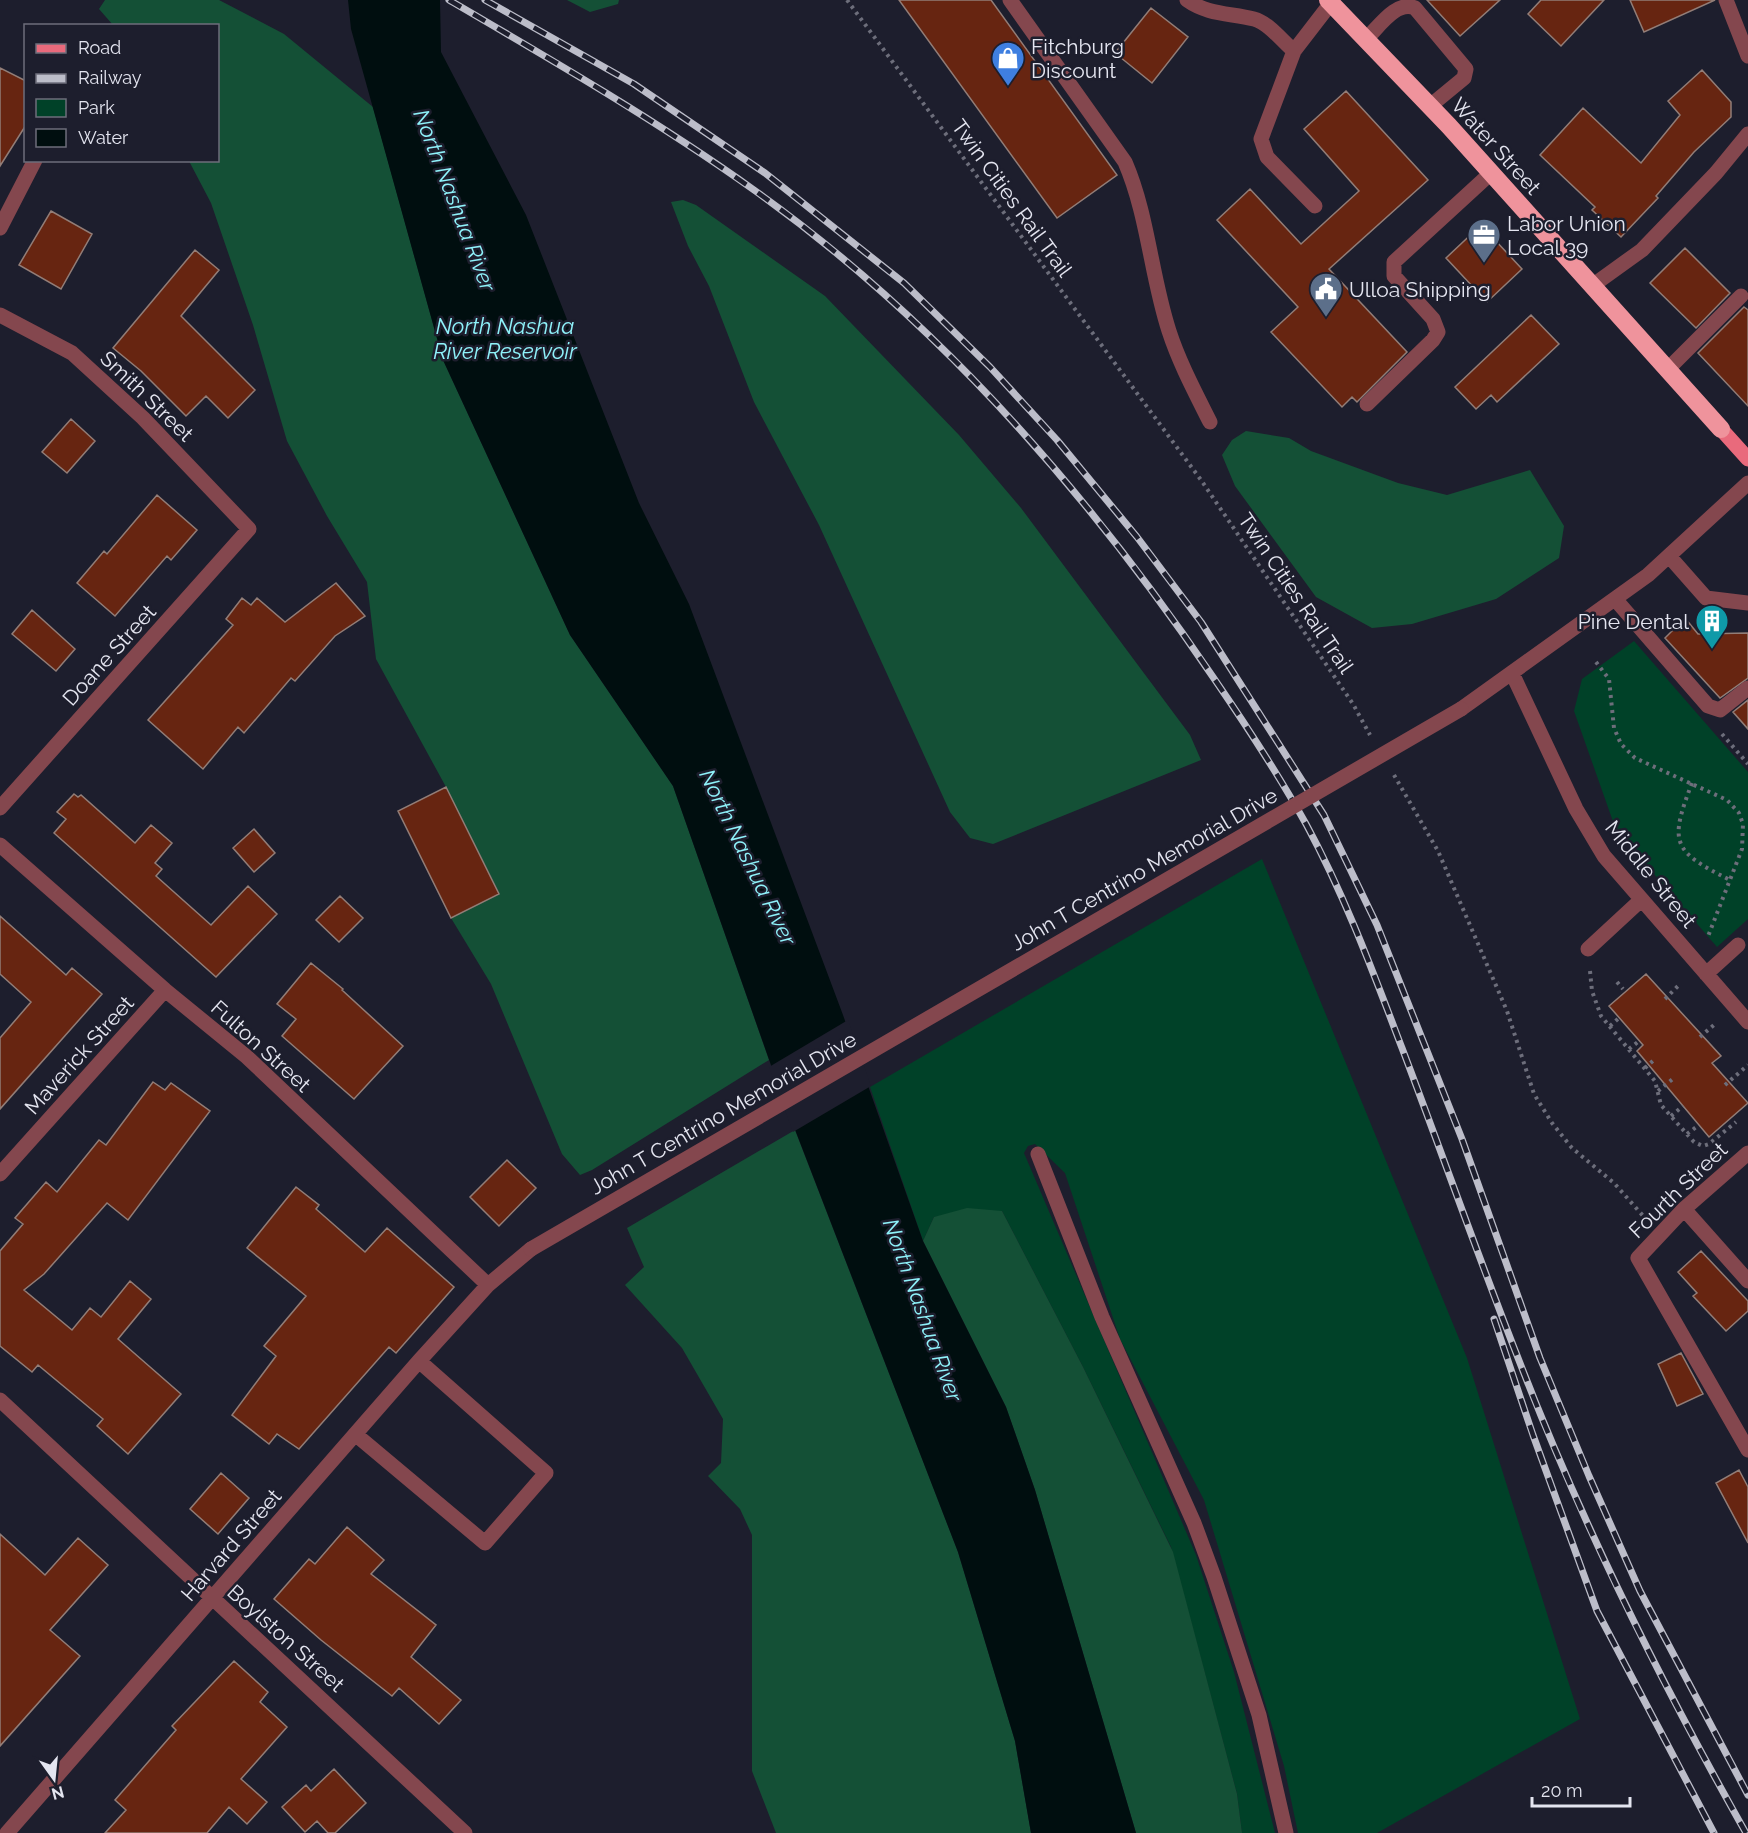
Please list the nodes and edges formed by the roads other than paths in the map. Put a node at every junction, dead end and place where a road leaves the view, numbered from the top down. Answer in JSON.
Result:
{"nodes":[{"id":1,"x":1010,"y":0,"type":"edge"},
{"id":2,"x":1187,"y":0,"type":"edge"},
{"id":3,"x":1726,"y":0,"type":"edge"},
{"id":4,"x":1330,"y":1,"type":"edge"},
{"id":5,"x":1366,"y":39,"type":"junction"},
{"id":6,"x":1293,"y":51,"type":"junction"},
{"id":7,"x":1748,"y":56,"type":"edge"},
{"id":8,"x":1430,"y":106,"type":"junction"},
{"id":9,"x":1748,"y":134,"type":"edge"},
{"id":10,"x":34,"y":162,"type":"edge"},
{"id":11,"x":1491,"y":173,"type":"junction"},
{"id":12,"x":1315,"y":206,"type":"dead end"},
{"id":13,"x":0,"y":228,"type":"edge"},
{"id":14,"x":1592,"y":286,"type":"junction"},
{"id":15,"x":1741,"y":296,"type":"dead end"},
{"id":16,"x":0,"y":315,"type":"edge"},
{"id":17,"x":1667,"y":370,"type":"junction"},
{"id":18,"x":1367,"y":404,"type":"dead end"},
{"id":19,"x":1210,"y":422,"type":"dead end"},
{"id":20,"x":1721,"y":429,"type":"joint"},
{"id":21,"x":1745,"y":450,"type":"edge"},
{"id":22,"x":1748,"y":483,"type":"edge"},
{"id":23,"x":249,"y":529,"type":"joint"},
{"id":24,"x":1669,"y":556,"type":"junction"},
{"id":25,"x":1615,"y":599,"type":"junction"},
{"id":26,"x":1748,"y":603,"type":"edge"},
{"id":27,"x":1512,"y":673,"type":"junction"},
{"id":28,"x":1748,"y":688,"type":"edge"},
{"id":29,"x":0,"y":808,"type":"edge"},
{"id":30,"x":0,"y":845,"type":"edge"},
{"id":31,"x":1641,"y":900,"type":"junction"},
{"id":32,"x":1738,"y":945,"type":"dead end"},
{"id":33,"x":1588,"y":949,"type":"road end"},
{"id":34,"x":1706,"y":974,"type":"junction"},
{"id":35,"x":165,"y":990,"type":"junction"},
{"id":36,"x":1748,"y":1022,"type":"edge"},
{"id":37,"x":1748,"y":1153,"type":"edge"},
{"id":38,"x":1038,"y":1154,"type":"dead end"},
{"id":39,"x":0,"y":1174,"type":"edge"},
{"id":40,"x":1684,"y":1209,"type":"junction"},
{"id":41,"x":1748,"y":1281,"type":"edge"},
{"id":42,"x":488,"y":1285,"type":"junction"},
{"id":43,"x":419,"y":1361,"type":"junction"},
{"id":44,"x":0,"y":1400,"type":"edge"},
{"id":45,"x":355,"y":1434,"type":"junction"},
{"id":46,"x":1748,"y":1450,"type":"edge"},
{"id":47,"x":212,"y":1599,"type":"junction"},
{"id":48,"x":7,"y":1833,"type":"edge"},
{"id":49,"x":465,"y":1833,"type":"edge"},
{"id":50,"x":1286,"y":1833,"type":"edge"}],
"edges":[{"from":1,"to":19,"type":"street"},
{"from":2,"to":6,"type":"street"},
{"from":3,"to":7,"type":"street"},
{"from":4,"to":5,"type":"highway","name":"Water Street"},
{"from":4,"to":6,"type":"street"},
{"from":5,"to":8,"type":"highway","name":"Water Street"},
{"from":5,"to":8,"type":"street"},
{"from":6,"to":12,"type":"street"},
{"from":8,"to":11,"type":"highway","name":"Water Street"},
{"from":9,"to":14,"type":"street"},
{"from":10,"to":13,"type":"street"},
{"from":11,"to":14,"type":"highway","name":"Water Street"},
{"from":11,"to":18,"type":"street"},
{"from":14,"to":17,"type":"highway","name":"Water Street"},
{"from":15,"to":17,"type":"street"},
{"from":16,"to":23,"type":"street","name":"Smith Street"},
{"from":17,"to":20,"type":"highway","name":"Water Street"},
{"from":20,"to":21,"type":"main road","name":"Water Street"},
{"from":22,"to":24,"type":"street","name":"John T Centrino Memorial Drive"},
{"from":23,"to":29,"type":"street","name":"Doane Street"},
{"from":24,"to":25,"type":"street","name":"John T Centrino Memorial Drive"},
{"from":24,"to":26,"type":"street"},
{"from":25,"to":27,"type":"street","name":"John T Centrino Memorial Drive"},
{"from":25,"to":28,"type":"street"},
{"from":27,"to":31,"type":"street","name":"Middle Street"},
{"from":27,"to":42,"type":"street","name":"John T Centrino Memorial Drive","bridge":true},
{"from":30,"to":35,"type":"street","name":"Fulton Street"},
{"from":31,"to":33,"type":"street"},
{"from":31,"to":34,"type":"street","name":"Middle Street"},
{"from":32,"to":34,"type":"street"},
{"from":34,"to":36,"type":"street","name":"Middle Street"},
{"from":35,"to":39,"type":"street","name":"Maverick Street"},
{"from":35,"to":42,"type":"street","name":"Fulton Street"},
{"from":37,"to":40,"type":"street","name":"Fourth Street"},
{"from":38,"to":50,"type":"street"},
{"from":40,"to":41,"type":"street"},
{"from":40,"to":46,"type":"street","name":"Fourth Street"},
{"from":42,"to":43,"type":"street","name":"Harvard Street"},
{"from":43,"to":45,"type":"street","name":"Harvard Street"},
{"from":43,"to":45,"type":"street"},
{"from":44,"to":47,"type":"street","name":"Boylston Street"},
{"from":45,"to":47,"type":"street","name":"Harvard Street"},
{"from":47,"to":48,"type":"street","name":"Harvard Street"},
{"from":47,"to":49,"type":"street","name":"Boylston Street"}]}
